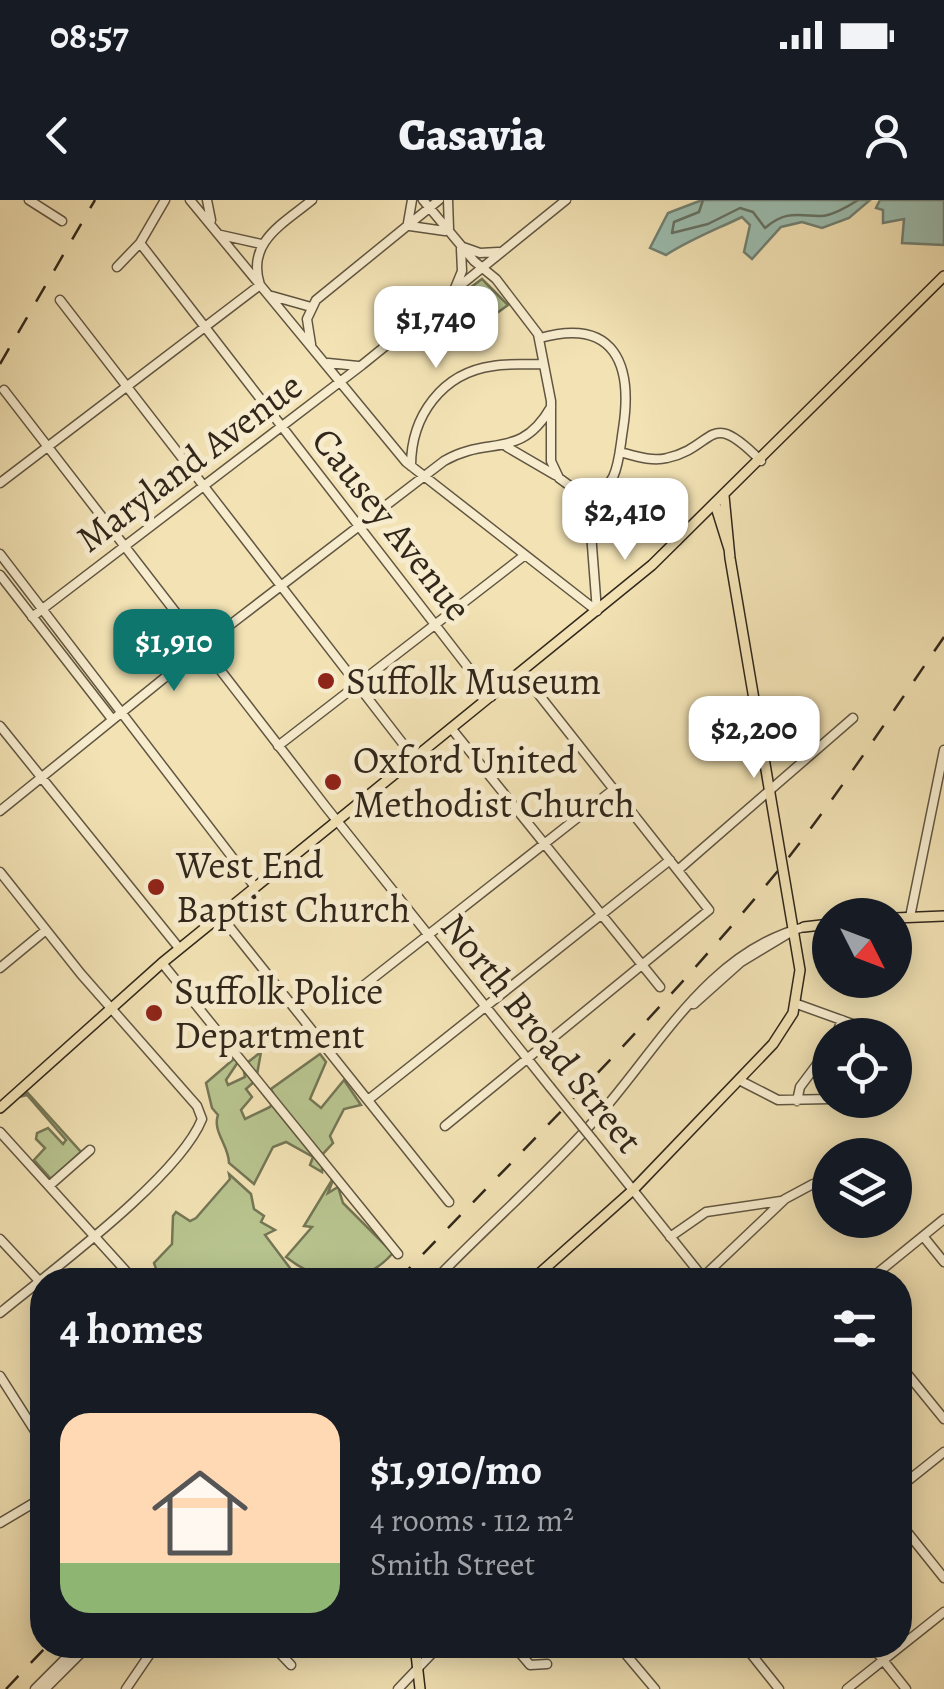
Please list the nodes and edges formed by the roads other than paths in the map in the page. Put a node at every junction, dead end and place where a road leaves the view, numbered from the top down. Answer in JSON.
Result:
{"nodes":[{"id":1,"x":29,"y":200,"type":"edge"},
{"id":2,"x":165,"y":200,"type":"edge"},
{"id":3,"x":190,"y":200,"type":"edge"},
{"id":4,"x":207,"y":200,"type":"edge"},
{"id":5,"x":312,"y":200,"type":"edge"},
{"id":6,"x":412,"y":200,"type":"edge"},
{"id":7,"x":439,"y":200,"type":"edge"},
{"id":8,"x":448,"y":200,"type":"edge"},
{"id":9,"x":566,"y":200,"type":"edge"},
{"id":10,"x":426,"y":204,"type":"edge"},
{"id":11,"x":62,"y":222,"type":"dead end"},
{"id":12,"x":406,"y":228,"type":"junction"},
{"id":13,"x":216,"y":232,"type":"junction"},
{"id":14,"x":450,"y":234,"type":"junction"},
{"id":15,"x":140,"y":243,"type":"junction"},
{"id":16,"x":261,"y":244,"type":"junction"},
{"id":17,"x":460,"y":244,"type":"junction"},
{"id":18,"x":504,"y":250,"type":"junction"},
{"id":19,"x":117,"y":267,"type":"dead end"},
{"id":20,"x":482,"y":268,"type":"junction"},
{"id":21,"x":944,"y":276,"type":"edge"},
{"id":22,"x":263,"y":288,"type":"junction"},
{"id":23,"x":455,"y":290,"type":"junction"},
{"id":24,"x":60,"y":300,"type":"dead end"},
{"id":25,"x":311,"y":306,"type":"junction"},
{"id":26,"x":204,"y":326,"type":"junction"},
{"id":27,"x":540,"y":338,"type":"junction"},
{"id":28,"x":317,"y":354,"type":"junction"},
{"id":29,"x":541,"y":364,"type":"junction"},
{"id":30,"x":362,"y":365,"type":"junction"},
{"id":31,"x":340,"y":382,"type":"junction"},
{"id":32,"x":126,"y":386,"type":"junction"},
{"id":33,"x":4,"y":390,"type":"dead end"},
{"id":34,"x":552,"y":407,"type":"junction"},
{"id":35,"x":282,"y":426,"type":"junction"},
{"id":36,"x":48,"y":446,"type":"junction"},
{"id":37,"x":507,"y":446,"type":"junction"},
{"id":38,"x":620,"y":452,"type":"junction"},
{"id":39,"x":761,"y":461,"type":"junction"},
{"id":40,"x":411,"y":466,"type":"junction"},
{"id":41,"x":423,"y":477,"type":"junction"},
{"id":42,"x":560,"y":478,"type":"junction"},
{"id":43,"x":0,"y":483,"type":"edge"},
{"id":44,"x":203,"y":486,"type":"junction"},
{"id":45,"x":602,"y":493,"type":"junction"},
{"id":46,"x":724,"y":496,"type":"junction"},
{"id":47,"x":586,"y":501,"type":"junction"},
{"id":48,"x":715,"y":504,"type":"junction"},
{"id":49,"x":359,"y":526,"type":"junction"},
{"id":50,"x":677,"y":541,"type":"junction"},
{"id":51,"x":125,"y":546,"type":"junction"},
{"id":52,"x":729,"y":549,"type":"junction"},
{"id":53,"x":0,"y":554,"type":"edge"},
{"id":54,"x":525,"y":555,"type":"junction"},
{"id":55,"x":0,"y":575,"type":"edge"},
{"id":56,"x":280,"y":586,"type":"junction"},
{"id":57,"x":42,"y":609,"type":"junction"},
{"id":58,"x":597,"y":610,"type":"junction"},
{"id":59,"x":32,"y":617,"type":"junction"},
{"id":60,"x":435,"y":624,"type":"junction"},
{"id":61,"x":202,"y":647,"type":"junction"},
{"id":62,"x":521,"y":672,"type":"junction"},
{"id":63,"x":356,"y":685,"type":"junction"},
{"id":64,"x":490,"y":697,"type":"junction"},
{"id":65,"x":122,"y":711,"type":"junction"},
{"id":66,"x":853,"y":718,"type":"dead end"},
{"id":67,"x":112,"y":719,"type":"junction"},
{"id":68,"x":0,"y":726,"type":"edge"},
{"id":69,"x":451,"y":728,"type":"junction"},
{"id":70,"x":278,"y":746,"type":"junction"},
{"id":71,"x":944,"y":750,"type":"edge"},
{"id":72,"x":414,"y":758,"type":"junction"},
{"id":73,"x":41,"y":777,"type":"junction"},
{"id":74,"x":941,"y":777,"type":"edge"},
{"id":75,"x":614,"y":789,"type":"junction"},
{"id":76,"x":770,"y":792,"type":"junction"},
{"id":77,"x":0,"y":811,"type":"edge"},
{"id":78,"x":337,"y":821,"type":"junction"},
{"id":79,"x":544,"y":843,"type":"junction"},
{"id":80,"x":670,"y":860,"type":"junction"},
{"id":81,"x":678,"y":870,"type":"junction"},
{"id":82,"x":0,"y":872,"type":"edge"},
{"id":83,"x":255,"y":887,"type":"junction"},
{"id":84,"x":912,"y":908,"type":"edge"},
{"id":85,"x":220,"y":915,"type":"junction"},
{"id":86,"x":602,"y":915,"type":"junction"},
{"id":87,"x":944,"y":916,"type":"edge"},
{"id":88,"x":912,"y":917,"type":"edge"},
{"id":89,"x":812,"y":926,"type":"edge"},
{"id":90,"x":799,"y":928,"type":"junction"},
{"id":91,"x":46,"y":930,"type":"junction"},
{"id":92,"x":428,"y":934,"type":"junction"},
{"id":93,"x":179,"y":948,"type":"junction"},
{"id":94,"x":162,"y":963,"type":"junction"},
{"id":95,"x":644,"y":966,"type":"junction"},
{"id":96,"x":0,"y":968,"type":"edge"},
{"id":97,"x":660,"y":986,"type":"dead end"},
{"id":98,"x":358,"y":990,"type":"dead end"},
{"id":99,"x":796,"y":1004,"type":"junction"},
{"id":100,"x":111,"y":1007,"type":"junction"},
{"id":101,"x":487,"y":1009,"type":"junction"},
{"id":102,"x":836,"y":1018,"type":"edge"},
{"id":103,"x":528,"y":1060,"type":"junction"},
{"id":104,"x":812,"y":1071,"type":"edge"},
{"id":105,"x":739,"y":1080,"type":"junction"},
{"id":106,"x":368,"y":1100,"type":"junction"},
{"id":107,"x":812,"y":1100,"type":"edge"},
{"id":108,"x":797,"y":1101,"type":"junction"},
{"id":109,"x":0,"y":1108,"type":"edge"},
{"id":110,"x":445,"y":1126,"type":"dead end"},
{"id":111,"x":0,"y":1132,"type":"edge"},
{"id":112,"x":90,"y":1150,"type":"dead end"},
{"id":113,"x":812,"y":1184,"type":"dead end"},
{"id":114,"x":49,"y":1186,"type":"junction"},
{"id":115,"x":633,"y":1190,"type":"junction"},
{"id":116,"x":786,"y":1199,"type":"junction"},
{"id":117,"x":449,"y":1202,"type":"dead end"},
{"id":118,"x":750,"y":1207,"type":"junction"},
{"id":119,"x":944,"y":1219,"type":"edge"},
{"id":120,"x":759,"y":1224,"type":"junction"},
{"id":121,"x":94,"y":1236,"type":"junction"},
{"id":122,"x":923,"y":1236,"type":"junction"},
{"id":123,"x":670,"y":1237,"type":"junction"},
{"id":124,"x":0,"y":1238,"type":"edge"},
{"id":125,"x":398,"y":1254,"type":"dead end"},
{"id":126,"x":944,"y":1262,"type":"edge"},
{"id":127,"x":57,"y":1268,"type":"edge"},
{"id":128,"x":123,"y":1268,"type":"edge"},
{"id":129,"x":448,"y":1268,"type":"edge"},
{"id":130,"x":545,"y":1268,"type":"edge"},
{"id":131,"x":695,"y":1268,"type":"edge"},
{"id":132,"x":715,"y":1268,"type":"edge"},
{"id":133,"x":884,"y":1268,"type":"edge"},
{"id":134,"x":30,"y":1270,"type":"edge"},
{"id":135,"x":30,"y":1291,"type":"edge"},
{"id":136,"x":0,"y":1314,"type":"edge"},
{"id":137,"x":0,"y":1376,"type":"edge"},
{"id":138,"x":912,"y":1380,"type":"edge"},
{"id":139,"x":944,"y":1419,"type":"edge"},
{"id":140,"x":30,"y":1423,"type":"edge"},
{"id":141,"x":944,"y":1452,"type":"edge"},
{"id":142,"x":912,"y":1477,"type":"edge"},
{"id":143,"x":30,"y":1505,"type":"edge"},
{"id":144,"x":0,"y":1523,"type":"edge"},
{"id":145,"x":912,"y":1538,"type":"edge"},
{"id":146,"x":944,"y":1578,"type":"edge"},
{"id":147,"x":944,"y":1612,"type":"edge"},
{"id":148,"x":912,"y":1637,"type":"edge"},
{"id":149,"x":65,"y":1658,"type":"edge"},
{"id":150,"x":76,"y":1658,"type":"edge"},
{"id":151,"x":147,"y":1658,"type":"edge"},
{"id":152,"x":285,"y":1658,"type":"edge"},
{"id":153,"x":416,"y":1658,"type":"edge"},
{"id":154,"x":427,"y":1658,"type":"edge"},
{"id":155,"x":524,"y":1658,"type":"edge"},
{"id":156,"x":629,"y":1658,"type":"edge"},
{"id":157,"x":754,"y":1658,"type":"edge"},
{"id":158,"x":886,"y":1658,"type":"edge"},
{"id":159,"x":883,"y":1660,"type":"junction"},
{"id":160,"x":291,"y":1664,"type":"dead end"},
{"id":161,"x":546,"y":1664,"type":"dead end"},
{"id":162,"x":417,"y":1668,"type":"junction"},
{"id":163,"x":35,"y":1689,"type":"edge"},
{"id":164,"x":45,"y":1689,"type":"edge"},
{"id":165,"x":126,"y":1689,"type":"edge"},
{"id":166,"x":398,"y":1689,"type":"edge"},
{"id":167,"x":420,"y":1689,"type":"edge"},
{"id":168,"x":654,"y":1689,"type":"edge"},
{"id":169,"x":779,"y":1689,"type":"edge"},
{"id":170,"x":847,"y":1689,"type":"edge"},
{"id":171,"x":906,"y":1689,"type":"edge"}],
"edges":[{"from":1,"to":11,"type":"street"},
{"from":2,"to":15,"type":"street"},
{"from":3,"to":13,"type":"street"},
{"from":4,"to":13,"type":"street"},
{"from":5,"to":16,"type":"street"},
{"from":6,"to":12,"type":"street"},
{"from":7,"to":10,"type":"street"},
{"from":8,"to":14,"type":"street"},
{"from":9,"to":18,"type":"street","name":"Maryland Avenue"},
{"from":10,"to":12,"type":"street"},
{"from":10,"to":14,"type":"street"},
{"from":12,"to":14,"type":"street"},
{"from":12,"to":25,"type":"street"},
{"from":13,"to":16,"type":"street"},
{"from":13,"to":22,"type":"street"},
{"from":14,"to":17,"type":"street"},
{"from":15,"to":19,"type":"street"},
{"from":15,"to":26,"type":"street","name":"Causey Avenue"},
{"from":16,"to":22,"type":"street"},
{"from":17,"to":18,"type":"street"},
{"from":17,"to":20,"type":"street"},
{"from":17,"to":23,"type":"street"},
{"from":18,"to":20,"type":"street","name":"Maryland Avenue"},
{"from":20,"to":23,"type":"street","name":"Maryland Avenue"},
{"from":20,"to":27,"type":"street"},
{"from":21,"to":39,"type":"main road"},
{"from":22,"to":25,"type":"street"},
{"from":22,"to":26,"type":"street"},
{"from":22,"to":28,"type":"street"},
{"from":23,"to":30,"type":"street","name":"Maryland Avenue"},
{"from":24,"to":32,"type":"street"},
{"from":25,"to":28,"type":"street"},
{"from":26,"to":32,"type":"street"},
{"from":26,"to":35,"type":"street","name":"Causey Avenue"},
{"from":27,"to":29,"type":"street"},
{"from":27,"to":38,"type":"street"},
{"from":28,"to":30,"type":"street"},
{"from":28,"to":31,"type":"street"},
{"from":29,"to":34,"type":"street"},
{"from":29,"to":40,"type":"street"},
{"from":30,"to":31,"type":"street","name":"Maryland Avenue"},
{"from":31,"to":35,"type":"street","name":"Maryland Avenue"},
{"from":31,"to":40,"type":"street"},
{"from":32,"to":36,"type":"street"},
{"from":32,"to":44,"type":"street"},
{"from":33,"to":36,"type":"street","name":"North Broad Street"},
{"from":34,"to":37,"type":"street"},
{"from":34,"to":42,"type":"street"},
{"from":35,"to":44,"type":"street","name":"Maryland Avenue"},
{"from":35,"to":49,"type":"street","name":"Causey Avenue"},
{"from":36,"to":43,"type":"street"},
{"from":36,"to":51,"type":"street","name":"North Broad Street"},
{"from":37,"to":41,"type":"street"},
{"from":37,"to":42,"type":"street"},
{"from":38,"to":39,"type":"street"},
{"from":38,"to":45,"type":"street"},
{"from":39,"to":46,"type":"main road"},
{"from":40,"to":41,"type":"street"},
{"from":41,"to":49,"type":"street"},
{"from":41,"to":54,"type":"street"},
{"from":42,"to":47,"type":"street"},
{"from":44,"to":51,"type":"street","name":"Maryland Avenue"},
{"from":44,"to":56,"type":"street"},
{"from":45,"to":47,"type":"street"},
{"from":45,"to":50,"type":"street"},
{"from":46,"to":48,"type":"main road"},
{"from":46,"to":52,"type":"main road"},
{"from":47,"to":58,"type":"street"},
{"from":48,"to":50,"type":"main road"},
{"from":48,"to":52,"type":"main road"},
{"from":49,"to":56,"type":"street"},
{"from":49,"to":60,"type":"street","name":"Causey Avenue"},
{"from":50,"to":58,"type":"main road"},
{"from":51,"to":57,"type":"street","name":"Maryland Avenue"},
{"from":51,"to":61,"type":"street","name":"North Broad Street"},
{"from":52,"to":76,"type":"main road"},
{"from":53,"to":57,"type":"street"},
{"from":54,"to":58,"type":"street"},
{"from":54,"to":60,"type":"street"},
{"from":55,"to":59,"type":"street"},
{"from":56,"to":61,"type":"street"},
{"from":56,"to":63,"type":"street"},
{"from":57,"to":59,"type":"street","name":"Maryland Avenue"},
{"from":57,"to":65,"type":"street"},
{"from":58,"to":62,"type":"main road"},
{"from":59,"to":67,"type":"street"},
{"from":60,"to":63,"type":"street"},
{"from":60,"to":64,"type":"street","name":"Causey Avenue"},
{"from":61,"to":65,"type":"street"},
{"from":61,"to":70,"type":"street","name":"North Broad Street"},
{"from":62,"to":64,"type":"main road"},
{"from":62,"to":75,"type":"street"},
{"from":63,"to":70,"type":"street"},
{"from":63,"to":72,"type":"street"},
{"from":64,"to":69,"type":"main road"},
{"from":65,"to":67,"type":"street"},
{"from":65,"to":83,"type":"street"},
{"from":66,"to":76,"type":"street"},
{"from":67,"to":73,"type":"street"},
{"from":68,"to":73,"type":"street"},
{"from":69,"to":72,"type":"main road"},
{"from":69,"to":79,"type":"street"},
{"from":70,"to":78,"type":"street","name":"North Broad Street"},
{"from":71,"to":74,"type":"street"},
{"from":72,"to":78,"type":"main road"},
{"from":73,"to":77,"type":"street"},
{"from":73,"to":93,"type":"street"},
{"from":74,"to":84,"type":"street"},
{"from":75,"to":79,"type":"street"},
{"from":75,"to":80,"type":"street"},
{"from":76,"to":81,"type":"street"},
{"from":76,"to":90,"type":"main road"},
{"from":78,"to":83,"type":"main road"},
{"from":78,"to":92,"type":"street","name":"North Broad Street"},
{"from":79,"to":86,"type":"street"},
{"from":79,"to":92,"type":"street"},
{"from":80,"to":81,"type":"street"},
{"from":80,"to":86,"type":"street"},
{"from":81,"to":95,"type":"street"},
{"from":82,"to":91,"type":"street"},
{"from":83,"to":85,"type":"main road"},
{"from":85,"to":93,"type":"main road"},
{"from":85,"to":106,"type":"street"},
{"from":86,"to":95,"type":"street"},
{"from":86,"to":101,"type":"street"},
{"from":87,"to":88,"type":"main road"},
{"from":89,"to":90,"type":"main road"},
{"from":90,"to":99,"type":"main road"},
{"from":90,"to":129,"type":"street"},
{"from":91,"to":96,"type":"street"},
{"from":91,"to":100,"type":"street"},
{"from":92,"to":98,"type":"street"},
{"from":92,"to":101,"type":"street","name":"North Broad Street"},
{"from":93,"to":94,"type":"main road"},
{"from":94,"to":100,"type":"main road"},
{"from":94,"to":125,"type":"street"},
{"from":95,"to":97,"type":"street"},
{"from":95,"to":103,"type":"street"},
{"from":99,"to":102,"type":"street"},
{"from":99,"to":105,"type":"main road"},
{"from":100,"to":109,"type":"main road"},
{"from":100,"to":121,"type":"street"},
{"from":101,"to":103,"type":"street","name":"North Broad Street"},
{"from":101,"to":106,"type":"street"},
{"from":103,"to":110,"type":"street"},
{"from":103,"to":115,"type":"street","name":"North Broad Street","bridge":true},
{"from":104,"to":108,"type":"street"},
{"from":105,"to":108,"type":"street"},
{"from":105,"to":115,"type":"main road"},
{"from":106,"to":117,"type":"street"},
{"from":107,"to":108,"type":"street"},
{"from":111,"to":114,"type":"street"},
{"from":112,"to":114,"type":"street"},
{"from":113,"to":116,"type":"street"},
{"from":114,"to":121,"type":"street"},
{"from":115,"to":123,"type":"street","name":"North Broad Street"},
{"from":115,"to":130,"type":"main road"},
{"from":116,"to":118,"type":"street"},
{"from":116,"to":120,"type":"street"},
{"from":118,"to":120,"type":"street"},
{"from":118,"to":123,"type":"street"},
{"from":119,"to":122,"type":"street"},
{"from":120,"to":132,"type":"street"},
{"from":121,"to":127,"type":"street"},
{"from":121,"to":128,"type":"street"},
{"from":122,"to":126,"type":"street"},
{"from":122,"to":133,"type":"street"},
{"from":123,"to":131,"type":"street","name":"North Broad Street"},
{"from":124,"to":134,"type":"street"},
{"from":135,"to":136,"type":"street"},
{"from":137,"to":140,"type":"street"},
{"from":138,"to":139,"type":"street"},
{"from":141,"to":142,"type":"street"},
{"from":143,"to":144,"type":"street"},
{"from":145,"to":146,"type":"street"},
{"from":147,"to":148,"type":"street"},
{"from":149,"to":163,"type":"street"},
{"from":150,"to":164,"type":"street"},
{"from":151,"to":165,"type":"street"},
{"from":152,"to":160,"type":"street"},
{"from":153,"to":162,"type":"main road"},
{"from":154,"to":162,"type":"street"},
{"from":155,"to":161,"type":"street"},
{"from":156,"to":168,"type":"street"},
{"from":157,"to":169,"type":"street"},
{"from":158,"to":159,"type":"street"},
{"from":159,"to":170,"type":"street"},
{"from":159,"to":171,"type":"street"},
{"from":162,"to":166,"type":"street"},
{"from":162,"to":167,"type":"main road"}]}
